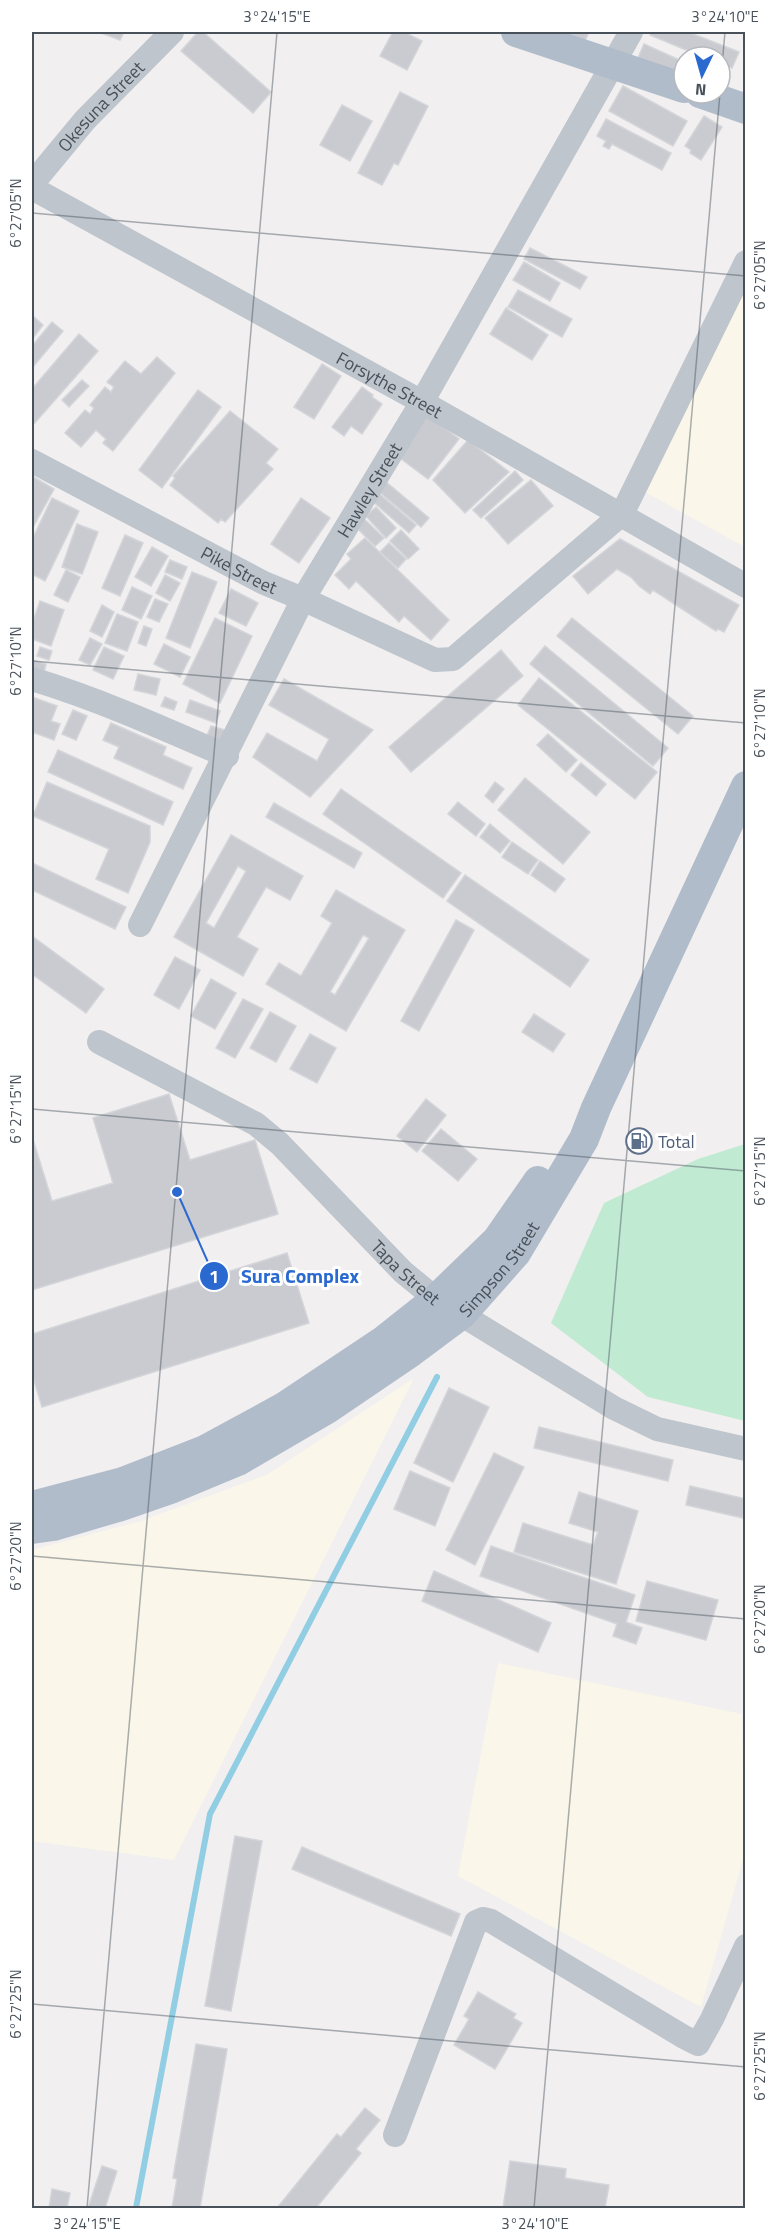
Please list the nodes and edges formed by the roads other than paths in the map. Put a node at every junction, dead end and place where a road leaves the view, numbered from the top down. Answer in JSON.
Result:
{"nodes":[{"id":1,"x":172,"y":32,"type":"edge"},
{"id":2,"x":516,"y":32,"type":"edge"},
{"id":3,"x":632,"y":32,"type":"edge"},
{"id":4,"x":614,"y":64,"type":"junction"},
{"id":5,"x":672,"y":84,"type":"edge"},
{"id":6,"x":32,"y":186,"type":"edge"},
{"id":7,"x":746,"y":262,"type":"edge"},
{"id":8,"x":422,"y":402,"type":"junction"},
{"id":9,"x":32,"y":461,"type":"edge"},
{"id":10,"x":622,"y":514,"type":"junction"},
{"id":11,"x":746,"y":586,"type":"edge"},
{"id":12,"x":303,"y":599,"type":"junction"},
{"id":13,"x":32,"y":679,"type":"edge"},
{"id":14,"x":226,"y":756,"type":"junction"},
{"id":15,"x":746,"y":786,"type":"edge"},
{"id":16,"x":140,"y":926,"type":"dead end"},
{"id":17,"x":99,"y":1042,"type":"dead end"},
{"id":18,"x":596,"y":1108,"type":"junction"},
{"id":19,"x":436,"y":1299,"type":"junction"},
{"id":20,"x":462,"y":1314,"type":"junction"},
{"id":21,"x":746,"y":1449,"type":"edge"},
{"id":22,"x":32,"y":1506,"type":"edge"},
{"id":23,"x":32,"y":1529,"type":"edge"},
{"id":24,"x":746,"y":1946,"type":"edge"},
{"id":25,"x":395,"y":2135,"type":"dead end"}],
"edges":[{"from":1,"to":6,"type":"street","name":"Okesuna Street"},
{"from":2,"to":4,"type":"main road"},
{"from":3,"to":4,"type":"street"},
{"from":4,"to":5,"type":"main road"},
{"from":4,"to":8,"type":"street","name":"Hawley Street"},
{"from":6,"to":8,"type":"street","name":"Forsythe Street"},
{"from":7,"to":10,"type":"street"},
{"from":8,"to":10,"type":"street","name":"Forsythe Street"},
{"from":8,"to":12,"type":"street","name":"Hawley Street"},
{"from":9,"to":12,"type":"street","name":"Pike Street"},
{"from":10,"to":11,"type":"street","name":"Forsythe Street"},
{"from":10,"to":12,"type":"street","name":"Pike Street"},
{"from":12,"to":14,"type":"street","name":"Hawley Street"},
{"from":13,"to":14,"type":"street"},
{"from":14,"to":16,"type":"street","name":"Hawley Street"},
{"from":15,"to":18,"type":"main road","name":"Simpson Street"},
{"from":17,"to":19,"type":"street","name":"Tapa Street"},
{"from":18,"to":19,"type":"main road"},
{"from":18,"to":20,"type":"main road","name":"Simpson Street"},
{"from":19,"to":20,"type":"street","name":"Tapa Street"},
{"from":19,"to":22,"type":"main road"},
{"from":20,"to":21,"type":"street","name":"Tapa Street"},
{"from":20,"to":23,"type":"main road","name":"Simpson Street"},
{"from":24,"to":25,"type":"street"}]}
